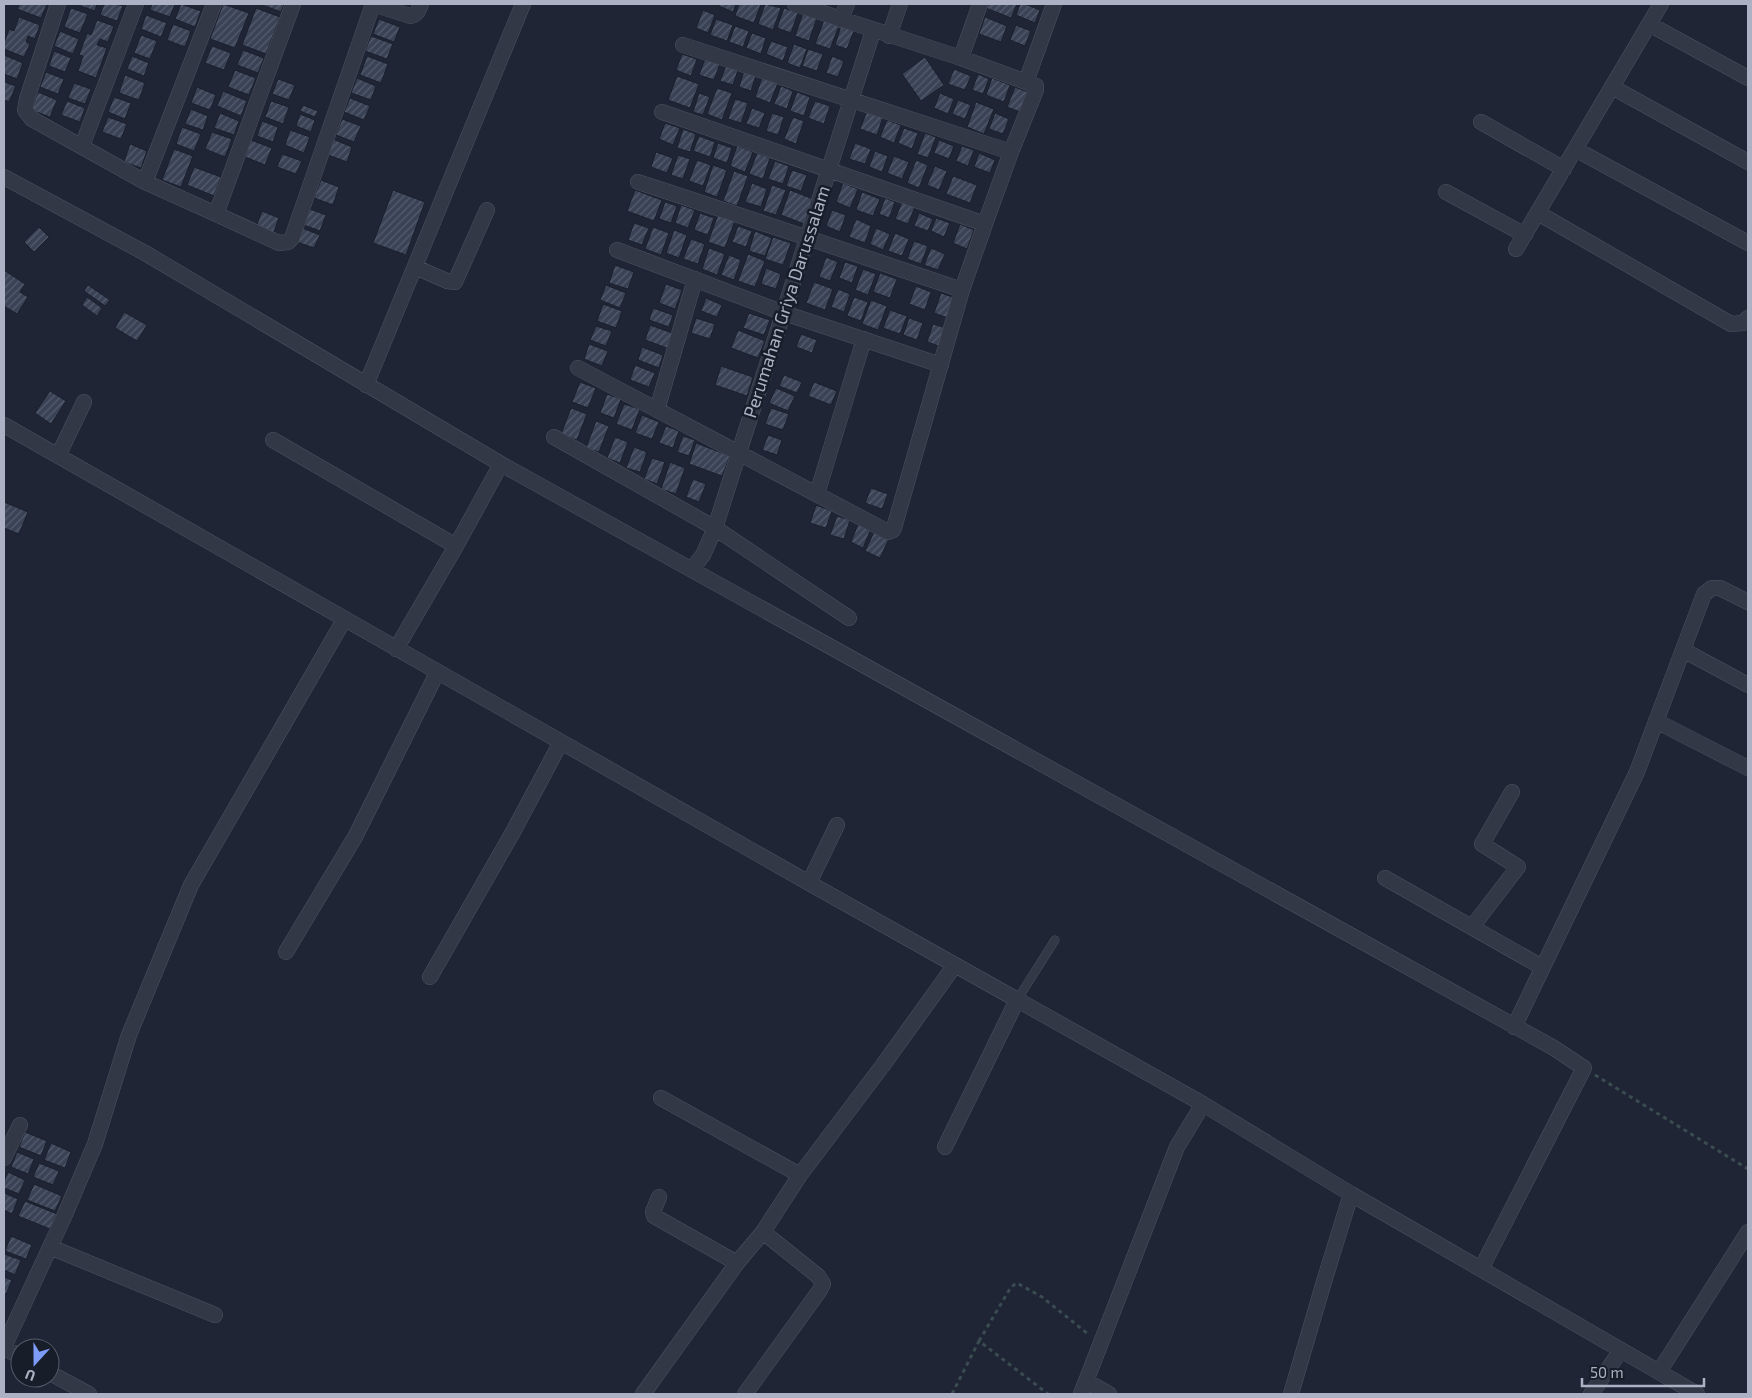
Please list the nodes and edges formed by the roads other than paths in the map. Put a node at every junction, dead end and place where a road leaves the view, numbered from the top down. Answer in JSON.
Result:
{"nodes":[{"id":1,"x":58,"y":4,"type":"edge"},
{"id":2,"x":136,"y":4,"type":"edge"},
{"id":3,"x":214,"y":4,"type":"edge"},
{"id":4,"x":293,"y":4,"type":"edge"},
{"id":5,"x":373,"y":4,"type":"edge"},
{"id":6,"x":421,"y":4,"type":"edge"},
{"id":7,"x":523,"y":4,"type":"edge"},
{"id":8,"x":795,"y":4,"type":"edge"},
{"id":9,"x":847,"y":4,"type":"edge"},
{"id":10,"x":900,"y":4,"type":"edge"},
{"id":11,"x":980,"y":4,"type":"edge"},
{"id":12,"x":1054,"y":4,"type":"edge"},
{"id":13,"x":1661,"y":4,"type":"edge"},
{"id":14,"x":841,"y":20,"type":"junction"},
{"id":15,"x":1649,"y":24,"type":"junction"},
{"id":16,"x":873,"y":31,"type":"junction"},
{"id":17,"x":890,"y":36,"type":"junction"},
{"id":18,"x":683,"y":45,"type":"dead end"},
{"id":19,"x":961,"y":58,"type":"junction"},
{"id":20,"x":1748,"y":78,"type":"edge"},
{"id":21,"x":1026,"y":82,"type":"junction"},
{"id":22,"x":1612,"y":87,"type":"junction"},
{"id":23,"x":851,"y":101,"type":"junction"},
{"id":24,"x":662,"y":112,"type":"dead end"},
{"id":25,"x":1481,"y":122,"type":"dead end"},
{"id":26,"x":82,"y":146,"type":"junction"},
{"id":27,"x":1575,"y":149,"type":"junction"},
{"id":28,"x":1011,"y":152,"type":"junction"},
{"id":29,"x":1748,"y":162,"type":"edge"},
{"id":30,"x":1564,"y":169,"type":"junction"},
{"id":31,"x":830,"y":170,"type":"junction"},
{"id":32,"x":4,"y":177,"type":"edge"},
{"id":33,"x":145,"y":182,"type":"junction"},
{"id":34,"x":638,"y":182,"type":"dead end"},
{"id":35,"x":1446,"y":192,"type":"dead end"},
{"id":36,"x":487,"y":210,"type":"dead end"},
{"id":37,"x":1538,"y":213,"type":"junction"},
{"id":38,"x":216,"y":214,"type":"junction"},
{"id":39,"x":986,"y":224,"type":"junction"},
{"id":40,"x":1524,"y":236,"type":"junction"},
{"id":41,"x":808,"y":238,"type":"junction"},
{"id":42,"x":1748,"y":243,"type":"edge"},
{"id":43,"x":1516,"y":249,"type":"dead end"},
{"id":44,"x":617,"y":250,"type":"dead end"},
{"id":45,"x":415,"y":267,"type":"junction"},
{"id":46,"x":695,"y":279,"type":"junction"},
{"id":47,"x":962,"y":290,"type":"junction"},
{"id":48,"x":784,"y":313,"type":"junction"},
{"id":49,"x":1748,"y":318,"type":"edge"},
{"id":50,"x":864,"y":339,"type":"junction"},
{"id":51,"x":941,"y":365,"type":"junction"},
{"id":52,"x":578,"y":368,"type":"dead end"},
{"id":53,"x":366,"y":384,"type":"junction"},
{"id":54,"x":84,"y":402,"type":"dead end"},
{"id":55,"x":657,"y":410,"type":"junction"},
{"id":56,"x":4,"y":425,"type":"edge"},
{"id":57,"x":554,"y":437,"type":"dead end"},
{"id":58,"x":273,"y":440,"type":"dead end"},
{"id":59,"x":60,"y":453,"type":"junction"},
{"id":60,"x":739,"y":453,"type":"junction"},
{"id":61,"x":501,"y":464,"type":"junction"},
{"id":62,"x":817,"y":494,"type":"junction"},
{"id":63,"x":712,"y":534,"type":"junction"},
{"id":64,"x":456,"y":546,"type":"junction"},
{"id":65,"x":692,"y":568,"type":"junction"},
{"id":66,"x":1748,"y":602,"type":"edge"},
{"id":67,"x":849,"y":618,"type":"dead end"},
{"id":68,"x":344,"y":620,"type":"junction"},
{"id":69,"x":399,"y":644,"type":"junction"},
{"id":70,"x":1683,"y":650,"type":"junction"},
{"id":71,"x":438,"y":673,"type":"junction"},
{"id":72,"x":1748,"y":685,"type":"edge"},
{"id":73,"x":1656,"y":721,"type":"junction"},
{"id":74,"x":561,"y":742,"type":"junction"},
{"id":75,"x":1748,"y":768,"type":"edge"},
{"id":76,"x":1512,"y":792,"type":"dead end"},
{"id":77,"x":837,"y":825,"type":"dead end"},
{"id":78,"x":814,"y":871,"type":"junction"},
{"id":79,"x":1385,"y":878,"type":"dead end"},
{"id":80,"x":1472,"y":927,"type":"junction"},
{"id":81,"x":1055,"y":940,"type":"dead end"},
{"id":82,"x":286,"y":952,"type":"dead end"},
{"id":83,"x":955,"y":965,"type":"junction"},
{"id":84,"x":1542,"y":967,"type":"junction"},
{"id":85,"x":430,"y":977,"type":"dead end"},
{"id":86,"x":1021,"y":995,"type":"junction"},
{"id":87,"x":1518,"y":1019,"type":"junction"},
{"id":88,"x":661,"y":1098,"type":"dead end"},
{"id":89,"x":1203,"y":1104,"type":"junction"},
{"id":90,"x":20,"y":1125,"type":"dead end"},
{"id":91,"x":945,"y":1147,"type":"dead end"},
{"id":92,"x":4,"y":1158,"type":"edge"},
{"id":93,"x":800,"y":1175,"type":"junction"},
{"id":94,"x":1352,"y":1194,"type":"junction"},
{"id":95,"x":659,"y":1197,"type":"dead end"},
{"id":96,"x":763,"y":1232,"type":"junction"},
{"id":97,"x":1748,"y":1232,"type":"edge"},
{"id":98,"x":50,"y":1248,"type":"junction"},
{"id":99,"x":737,"y":1263,"type":"junction"},
{"id":100,"x":1483,"y":1265,"type":"junction"},
{"id":101,"x":215,"y":1315,"type":"dead end"},
{"id":102,"x":4,"y":1347,"type":"edge"},
{"id":103,"x":1621,"y":1350,"type":"junction"},
{"id":104,"x":1659,"y":1372,"type":"junction"},
{"id":105,"x":60,"y":1378,"type":"edge"},
{"id":106,"x":1083,"y":1388,"type":"edge"},
{"id":107,"x":89,"y":1394,"type":"edge"},
{"id":108,"x":643,"y":1394,"type":"edge"},
{"id":109,"x":745,"y":1394,"type":"edge"},
{"id":110,"x":1109,"y":1394,"type":"edge"},
{"id":111,"x":1292,"y":1394,"type":"edge"},
{"id":112,"x":1591,"y":1394,"type":"edge"},
{"id":113,"x":1697,"y":1394,"type":"edge"}],
"edges":[{"from":1,"to":26,"type":"street"},
{"from":2,"to":26,"type":"street"},
{"from":3,"to":33,"type":"street"},
{"from":4,"to":38,"type":"street"},
{"from":5,"to":6,"type":"street"},
{"from":5,"to":38,"type":"street"},
{"from":7,"to":45,"type":"street"},
{"from":8,"to":14,"type":"street"},
{"from":9,"to":14,"type":"street"},
{"from":10,"to":17,"type":"street"},
{"from":11,"to":19,"type":"street"},
{"from":12,"to":21,"type":"street"},
{"from":13,"to":15,"type":"street"},
{"from":14,"to":16,"type":"street"},
{"from":15,"to":20,"type":"street"},
{"from":15,"to":22,"type":"street"},
{"from":16,"to":17,"type":"street"},
{"from":16,"to":23,"type":"street","name":"Perumahan Griya Darussalam"},
{"from":17,"to":19,"type":"street"},
{"from":18,"to":23,"type":"street"},
{"from":19,"to":21,"type":"street"},
{"from":21,"to":28,"type":"street"},
{"from":22,"to":27,"type":"street"},
{"from":22,"to":29,"type":"street"},
{"from":23,"to":28,"type":"street"},
{"from":23,"to":31,"type":"street","name":"Perumahan Griya Darussalam"},
{"from":24,"to":31,"type":"street"},
{"from":25,"to":30,"type":"street"},
{"from":26,"to":33,"type":"street"},
{"from":27,"to":30,"type":"street"},
{"from":27,"to":42,"type":"street"},
{"from":28,"to":39,"type":"street"},
{"from":30,"to":37,"type":"street"},
{"from":31,"to":39,"type":"street"},
{"from":31,"to":41,"type":"street","name":"Perumahan Griya Darussalam"},
{"from":32,"to":53,"type":"street"},
{"from":33,"to":38,"type":"street"},
{"from":34,"to":41,"type":"street"},
{"from":35,"to":40,"type":"street"},
{"from":36,"to":45,"type":"street"},
{"from":37,"to":40,"type":"street"},
{"from":37,"to":49,"type":"street"},
{"from":39,"to":47,"type":"street"},
{"from":40,"to":43,"type":"street"},
{"from":41,"to":47,"type":"street"},
{"from":41,"to":48,"type":"street","name":"Perumahan Griya Darussalam"},
{"from":44,"to":46,"type":"street"},
{"from":45,"to":53,"type":"street"},
{"from":46,"to":48,"type":"street"},
{"from":46,"to":55,"type":"street"},
{"from":47,"to":51,"type":"street"},
{"from":48,"to":50,"type":"street"},
{"from":48,"to":60,"type":"street","name":"Perumahan Griya Darussalam"},
{"from":50,"to":51,"type":"street"},
{"from":50,"to":62,"type":"street"},
{"from":51,"to":62,"type":"street"},
{"from":52,"to":55,"type":"street"},
{"from":53,"to":61,"type":"street"},
{"from":54,"to":59,"type":"street"},
{"from":55,"to":60,"type":"street"},
{"from":56,"to":59,"type":"street"},
{"from":57,"to":63,"type":"street"},
{"from":58,"to":64,"type":"street"},
{"from":59,"to":68,"type":"street"},
{"from":60,"to":62,"type":"street"},
{"from":60,"to":63,"type":"street","name":"Perumahan Griya Darussalam"},
{"from":61,"to":64,"type":"street"},
{"from":61,"to":65,"type":"street"},
{"from":63,"to":65,"type":"street","name":"Perumahan Griya Darussalam"},
{"from":63,"to":67,"type":"street"},
{"from":64,"to":69,"type":"street"},
{"from":65,"to":87,"type":"street"},
{"from":66,"to":70,"type":"street"},
{"from":68,"to":69,"type":"street"},
{"from":68,"to":98,"type":"street"},
{"from":69,"to":71,"type":"street"},
{"from":70,"to":72,"type":"street"},
{"from":70,"to":73,"type":"street"},
{"from":71,"to":74,"type":"street"},
{"from":71,"to":82,"type":"street"},
{"from":73,"to":75,"type":"street"},
{"from":73,"to":84,"type":"street"},
{"from":74,"to":78,"type":"street"},
{"from":74,"to":85,"type":"street"},
{"from":76,"to":80,"type":"street"},
{"from":77,"to":78,"type":"street"},
{"from":78,"to":83,"type":"street"},
{"from":79,"to":80,"type":"street"},
{"from":80,"to":84,"type":"street"},
{"from":81,"to":86,"type":"lane"},
{"from":83,"to":86,"type":"street"},
{"from":83,"to":93,"type":"street"},
{"from":84,"to":87,"type":"street"},
{"from":86,"to":89,"type":"street"},
{"from":86,"to":91,"type":"street"},
{"from":87,"to":100,"type":"street"},
{"from":88,"to":93,"type":"street"},
{"from":89,"to":94,"type":"street"},
{"from":89,"to":106,"type":"street"},
{"from":90,"to":92,"type":"street"},
{"from":93,"to":96,"type":"street"},
{"from":94,"to":100,"type":"street"},
{"from":94,"to":111,"type":"street"},
{"from":95,"to":99,"type":"street"},
{"from":96,"to":99,"type":"street"},
{"from":96,"to":109,"type":"street"},
{"from":97,"to":104,"type":"street"},
{"from":98,"to":101,"type":"street"},
{"from":98,"to":102,"type":"street"},
{"from":99,"to":108,"type":"street"},
{"from":100,"to":103,"type":"street"},
{"from":103,"to":104,"type":"street"},
{"from":103,"to":112,"type":"street"},
{"from":104,"to":113,"type":"street"},
{"from":105,"to":107,"type":"street"},
{"from":106,"to":110,"type":"street"}]}
